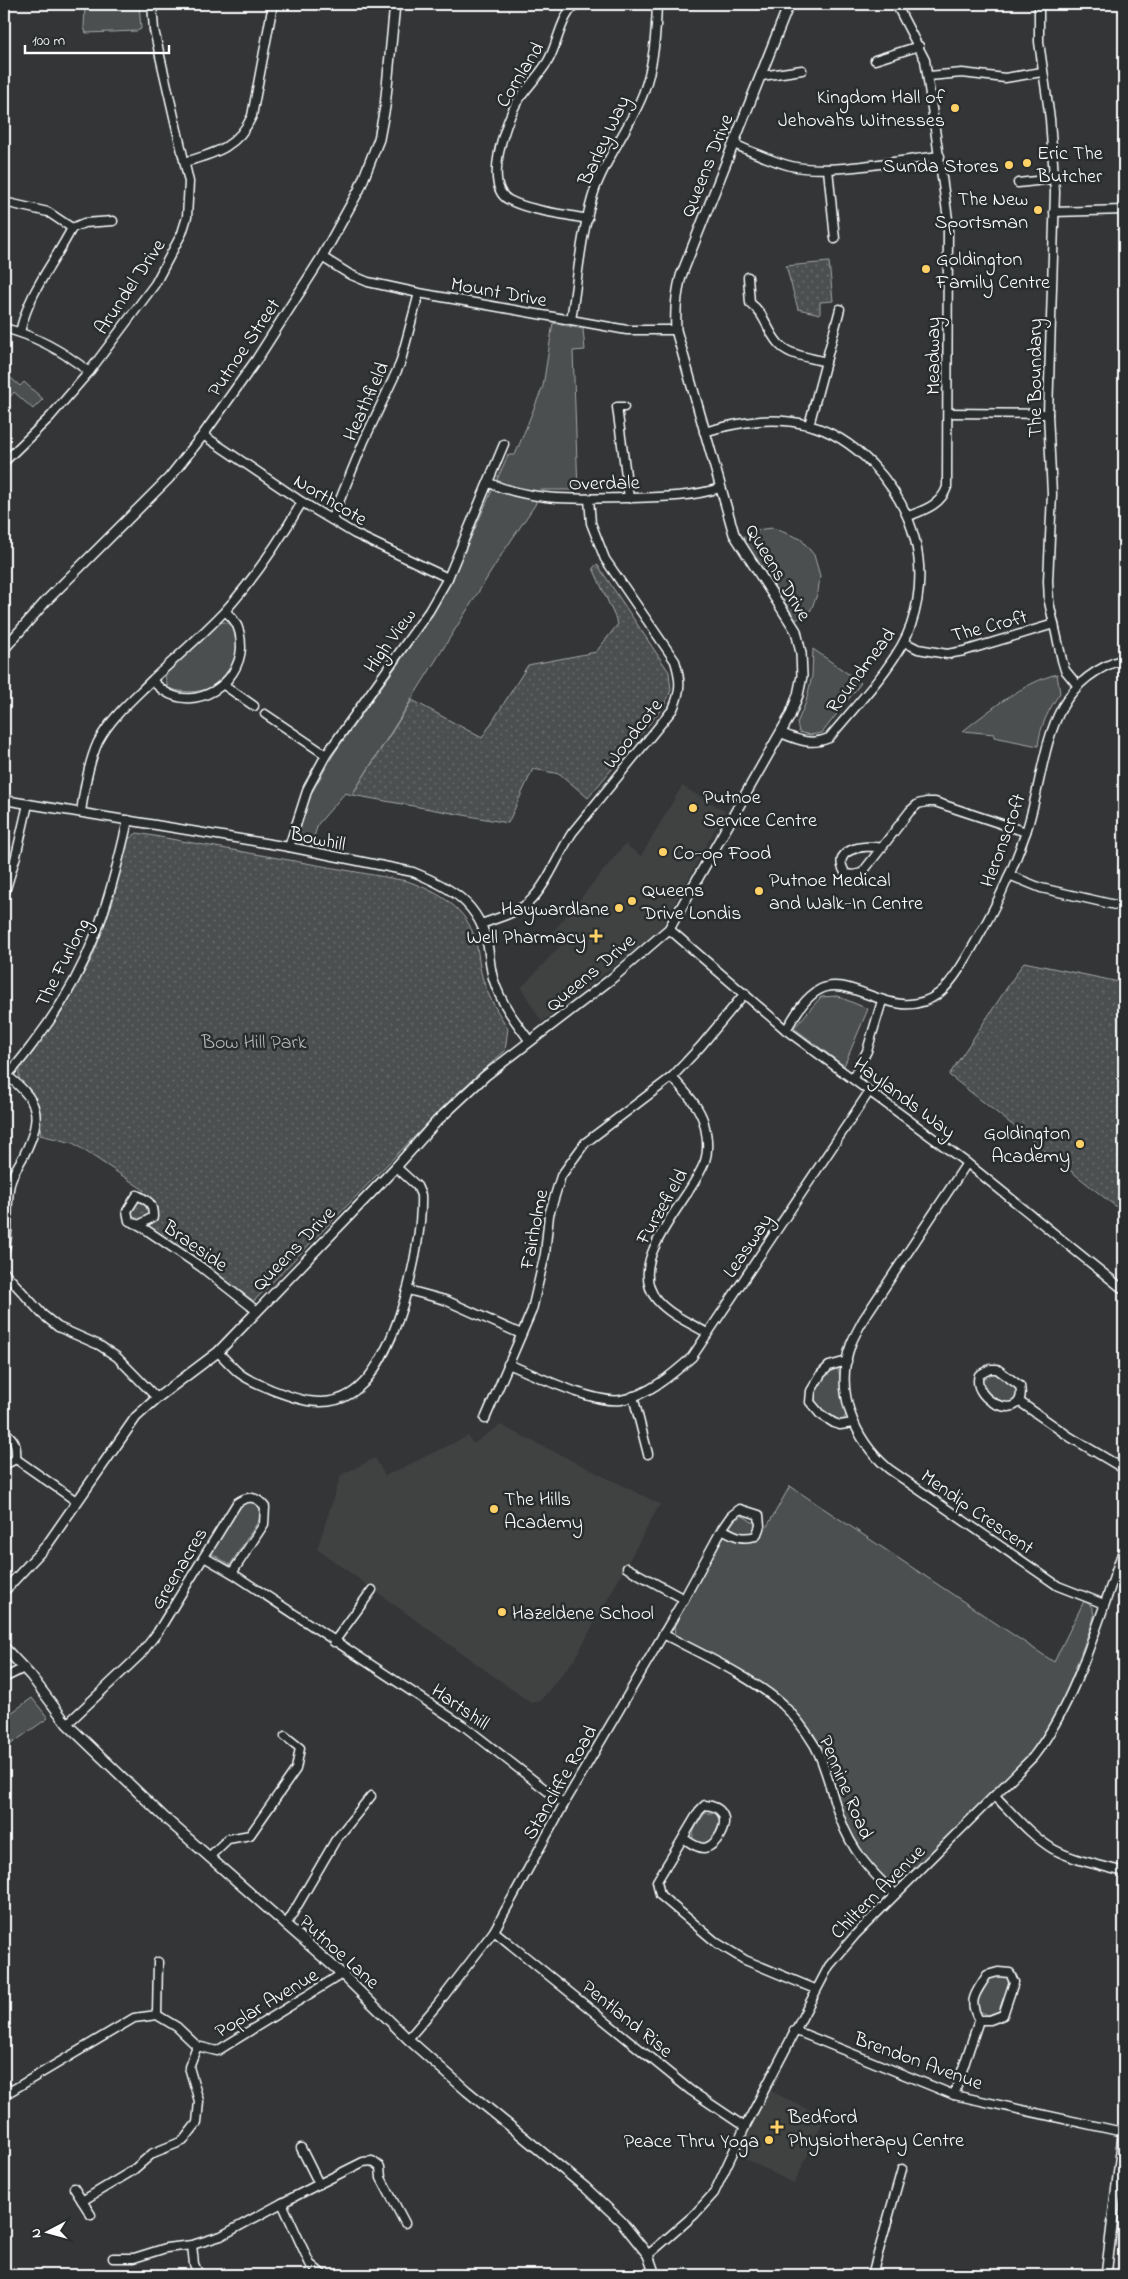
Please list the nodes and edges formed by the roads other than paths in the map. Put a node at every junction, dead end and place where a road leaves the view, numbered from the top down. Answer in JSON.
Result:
{"nodes":[{"id":1,"x":152,"y":4,"type":"edge"},
{"id":2,"x":273,"y":4,"type":"edge"},
{"id":3,"x":395,"y":4,"type":"edge"},
{"id":4,"x":577,"y":4,"type":"edge"},
{"id":5,"x":657,"y":4,"type":"edge"},
{"id":6,"x":788,"y":4,"type":"edge"},
{"id":7,"x":896,"y":4,"type":"edge"},
{"id":8,"x":1039,"y":4,"type":"edge"},
{"id":9,"x":919,"y":46,"type":"junction"},
{"id":10,"x":875,"y":60,"type":"dead end"},
{"id":11,"x":802,"y":70,"type":"dead end"},
{"id":12,"x":1042,"y":72,"type":"junction"},
{"id":13,"x":762,"y":76,"type":"junction"},
{"id":14,"x":929,"y":76,"type":"junction"},
{"id":15,"x":734,"y":144,"type":"junction"},
{"id":16,"x":940,"y":156,"type":"junction"},
{"id":17,"x":185,"y":162,"type":"junction"},
{"id":18,"x":828,"y":169,"type":"junction"},
{"id":19,"x":1054,"y":179,"type":"junction"},
{"id":20,"x":1018,"y":183,"type":"dead end"},
{"id":21,"x":4,"y":202,"type":"edge"},
{"id":22,"x":1124,"y":210,"type":"edge"},
{"id":23,"x":1054,"y":212,"type":"junction"},
{"id":24,"x":588,"y":219,"type":"junction"},
{"id":25,"x":113,"y":221,"type":"dead end"},
{"id":26,"x":72,"y":228,"type":"junction"},
{"id":27,"x":835,"y":239,"type":"dead end"},
{"id":28,"x":322,"y":257,"type":"junction"},
{"id":29,"x":748,"y":277,"type":"dead end"},
{"id":30,"x":420,"y":293,"type":"junction"},
{"id":31,"x":840,"y":309,"type":"dead end"},
{"id":32,"x":571,"y":320,"type":"junction"},
{"id":33,"x":4,"y":328,"type":"edge"},
{"id":34,"x":676,"y":330,"type":"junction"},
{"id":35,"x":20,"y":332,"type":"junction"},
{"id":36,"x":826,"y":362,"type":"junction"},
{"id":37,"x":89,"y":372,"type":"junction"},
{"id":38,"x":624,"y":407,"type":"dead end"},
{"id":39,"x":949,"y":414,"type":"junction"},
{"id":40,"x":1048,"y":414,"type":"junction"},
{"id":41,"x":810,"y":425,"type":"junction"},
{"id":42,"x":704,"y":432,"type":"junction"},
{"id":43,"x":203,"y":435,"type":"junction"},
{"id":44,"x":504,"y":444,"type":"dead end"},
{"id":45,"x":4,"y":462,"type":"edge"},
{"id":46,"x":489,"y":484,"type":"junction"},
{"id":47,"x":720,"y":488,"type":"junction"},
{"id":48,"x":629,"y":498,"type":"junction"},
{"id":49,"x":588,"y":499,"type":"junction"},
{"id":50,"x":302,"y":502,"type":"junction"},
{"id":51,"x":908,"y":516,"type":"junction"},
{"id":52,"x":332,"y":519,"type":"junction"},
{"id":53,"x":448,"y":578,"type":"junction"},
{"id":54,"x":224,"y":611,"type":"junction"},
{"id":55,"x":1054,"y":624,"type":"junction"},
{"id":56,"x":904,"y":642,"type":"junction"},
{"id":57,"x":4,"y":648,"type":"edge"},
{"id":58,"x":1124,"y":658,"type":"edge"},
{"id":59,"x":152,"y":681,"type":"junction"},
{"id":60,"x":224,"y":685,"type":"junction"},
{"id":61,"x":1078,"y":686,"type":"junction"},
{"id":62,"x":254,"y":706,"type":"dead end"},
{"id":63,"x":266,"y":714,"type":"dead end"},
{"id":64,"x":781,"y":733,"type":"junction"},
{"id":65,"x":326,"y":756,"type":"junction"},
{"id":66,"x":4,"y":800,"type":"edge"},
{"id":67,"x":28,"y":804,"type":"junction"},
{"id":68,"x":81,"y":812,"type":"junction"},
{"id":69,"x":128,"y":820,"type":"junction"},
{"id":70,"x":1026,"y":832,"type":"junction"},
{"id":71,"x":288,"y":847,"type":"junction"},
{"id":72,"x":882,"y":848,"type":"junction"},
{"id":73,"x":1009,"y":875,"type":"junction"},
{"id":74,"x":4,"y":895,"type":"edge"},
{"id":75,"x":1124,"y":907,"type":"edge"},
{"id":76,"x":481,"y":924,"type":"junction"},
{"id":77,"x":669,"y":929,"type":"junction"},
{"id":78,"x":745,"y":993,"type":"junction"},
{"id":79,"x":882,"y":1000,"type":"junction"},
{"id":80,"x":786,"y":1030,"type":"junction"},
{"id":81,"x":529,"y":1040,"type":"junction"},
{"id":82,"x":5,"y":1074,"type":"edge"},
{"id":83,"x":672,"y":1077,"type":"junction"},
{"id":84,"x":853,"y":1078,"type":"junction"},
{"id":85,"x":869,"y":1092,"type":"junction"},
{"id":86,"x":967,"y":1164,"type":"junction"},
{"id":87,"x":396,"y":1167,"type":"junction"},
{"id":88,"x":6,"y":1225,"type":"edge"},
{"id":89,"x":139,"y":1225,"type":"dead end"},
{"id":90,"x":4,"y":1253,"type":"edge"},
{"id":91,"x":4,"y":1272,"type":"edge"},
{"id":92,"x":408,"y":1290,"type":"junction"},
{"id":93,"x":1124,"y":1290,"type":"edge"},
{"id":94,"x":257,"y":1311,"type":"junction"},
{"id":95,"x":521,"y":1334,"type":"junction"},
{"id":96,"x":707,"y":1334,"type":"junction"},
{"id":97,"x":218,"y":1352,"type":"junction"},
{"id":98,"x":847,"y":1362,"type":"junction"},
{"id":99,"x":508,"y":1364,"type":"junction"},
{"id":100,"x":633,"y":1396,"type":"junction"},
{"id":101,"x":157,"y":1398,"type":"junction"},
{"id":102,"x":1020,"y":1402,"type":"junction"},
{"id":103,"x":485,"y":1419,"type":"dead end"},
{"id":104,"x":853,"y":1423,"type":"junction"},
{"id":105,"x":4,"y":1432,"type":"edge"},
{"id":106,"x":648,"y":1454,"type":"dead end"},
{"id":107,"x":16,"y":1459,"type":"junction"},
{"id":108,"x":4,"y":1465,"type":"edge"},
{"id":109,"x":1124,"y":1469,"type":"edge"},
{"id":110,"x":76,"y":1501,"type":"junction"},
{"id":111,"x":722,"y":1529,"type":"junction"},
{"id":112,"x":1124,"y":1548,"type":"edge"},
{"id":113,"x":204,"y":1557,"type":"junction"},
{"id":114,"x":627,"y":1568,"type":"dead end"},
{"id":115,"x":232,"y":1573,"type":"junction"},
{"id":116,"x":372,"y":1590,"type":"dead end"},
{"id":117,"x":4,"y":1592,"type":"edge"},
{"id":118,"x":684,"y":1600,"type":"junction"},
{"id":119,"x":1104,"y":1604,"type":"junction"},
{"id":120,"x":663,"y":1634,"type":"junction"},
{"id":121,"x":334,"y":1642,"type":"junction"},
{"id":122,"x":4,"y":1647,"type":"edge"},
{"id":123,"x":24,"y":1668,"type":"junction"},
{"id":124,"x":4,"y":1678,"type":"edge"},
{"id":125,"x":67,"y":1724,"type":"junction"},
{"id":126,"x":285,"y":1736,"type":"dead end"},
{"id":127,"x":371,"y":1796,"type":"dead end"},
{"id":128,"x":995,"y":1796,"type":"junction"},
{"id":129,"x":564,"y":1804,"type":"junction"},
{"id":130,"x":683,"y":1838,"type":"junction"},
{"id":131,"x":209,"y":1857,"type":"junction"},
{"id":132,"x":1124,"y":1872,"type":"edge"},
{"id":133,"x":895,"y":1894,"type":"junction"},
{"id":134,"x":286,"y":1925,"type":"junction"},
{"id":135,"x":494,"y":1931,"type":"junction"},
{"id":136,"x":158,"y":1962,"type":"dead end"},
{"id":137,"x":342,"y":1974,"type":"junction"},
{"id":138,"x":815,"y":1989,"type":"junction"},
{"id":139,"x":157,"y":2015,"type":"junction"},
{"id":140,"x":980,"y":2020,"type":"junction"},
{"id":141,"x":794,"y":2030,"type":"junction"},
{"id":142,"x":408,"y":2039,"type":"junction"},
{"id":143,"x":197,"y":2046,"type":"junction"},
{"id":144,"x":4,"y":2083,"type":"edge"},
{"id":145,"x":6,"y":2093,"type":"edge"},
{"id":146,"x":954,"y":2095,"type":"junction"},
{"id":147,"x":745,"y":2127,"type":"junction"},
{"id":148,"x":1124,"y":2130,"type":"edge"},
{"id":149,"x":301,"y":2148,"type":"dead end"},
{"id":150,"x":902,"y":2169,"type":"dead end"},
{"id":151,"x":319,"y":2184,"type":"junction"},
{"id":152,"x":74,"y":2188,"type":"dead end"},
{"id":153,"x":82,"y":2201,"type":"junction"},
{"id":154,"x":282,"y":2204,"type":"junction"},
{"id":155,"x":91,"y":2215,"type":"dead end"},
{"id":156,"x":405,"y":2223,"type":"dead end"},
{"id":157,"x":192,"y":2246,"type":"junction"},
{"id":158,"x":648,"y":2255,"type":"junction"},
{"id":159,"x":114,"y":2258,"type":"dead end"},
{"id":160,"x":199,"y":2275,"type":"edge"},
{"id":161,"x":323,"y":2275,"type":"edge"},
{"id":162,"x":654,"y":2275,"type":"edge"},
{"id":163,"x":872,"y":2275,"type":"edge"},
{"id":164,"x":1106,"y":2275,"type":"edge"}],
"edges":[{"from":1,"to":17,"type":"street","name":"Arundel Drive"},
{"from":2,"to":17,"type":"street"},
{"from":3,"to":28,"type":"street","name":"Putnoe Street"},
{"from":4,"to":24,"type":"street","name":"Cornland"},
{"from":5,"to":24,"type":"street","name":"Barley Way"},
{"from":6,"to":13,"type":"street","name":"Queens Drive"},
{"from":7,"to":9,"type":"street","name":"Meadway"},
{"from":8,"to":12,"type":"street","name":"The Boundary"},
{"from":9,"to":10,"type":"street"},
{"from":9,"to":14,"type":"street","name":"Meadway"},
{"from":11,"to":13,"type":"street"},
{"from":12,"to":14,"type":"street"},
{"from":12,"to":19,"type":"street","name":"The Boundary"},
{"from":13,"to":15,"type":"street","name":"Queens Drive"},
{"from":14,"to":16,"type":"street","name":"Meadway"},
{"from":15,"to":18,"type":"street"},
{"from":15,"to":34,"type":"street","name":"Queens Drive"},
{"from":16,"to":18,"type":"street"},
{"from":16,"to":39,"type":"street","name":"Meadway"},
{"from":17,"to":37,"type":"street","name":"Arundel Drive"},
{"from":18,"to":27,"type":"street"},
{"from":19,"to":20,"type":"street"},
{"from":19,"to":23,"type":"street","name":"The Boundary"},
{"from":21,"to":26,"type":"street"},
{"from":22,"to":23,"type":"street"},
{"from":23,"to":40,"type":"street","name":"The Boundary"},
{"from":24,"to":32,"type":"street","name":"Barley Way"},
{"from":25,"to":26,"type":"street"},
{"from":26,"to":35,"type":"street"},
{"from":28,"to":30,"type":"street","name":"Mount Drive"},
{"from":28,"to":43,"type":"street","name":"Putnoe Street"},
{"from":29,"to":36,"type":"street"},
{"from":30,"to":32,"type":"street","name":"Mount Drive"},
{"from":30,"to":52,"type":"street","name":"Heathfield"},
{"from":31,"to":36,"type":"street"},
{"from":32,"to":34,"type":"street","name":"Mount Drive"},
{"from":33,"to":35,"type":"street"},
{"from":34,"to":42,"type":"street","name":"Queens Drive"},
{"from":35,"to":37,"type":"street"},
{"from":36,"to":41,"type":"street"},
{"from":37,"to":45,"type":"street","name":"Arundel Drive"},
{"from":38,"to":48,"type":"street"},
{"from":39,"to":40,"type":"street"},
{"from":39,"to":51,"type":"street","name":"Meadway"},
{"from":40,"to":55,"type":"street","name":"The Boundary"},
{"from":41,"to":42,"type":"street","name":"Roundmead"},
{"from":41,"to":51,"type":"street","name":"Roundmead"},
{"from":42,"to":47,"type":"street","name":"Queens Drive"},
{"from":43,"to":50,"type":"street","name":"Northcote"},
{"from":43,"to":57,"type":"street","name":"Putnoe Street"},
{"from":44,"to":46,"type":"street","name":"High View"},
{"from":46,"to":49,"type":"street","name":"Overdale"},
{"from":46,"to":53,"type":"street","name":"High View"},
{"from":47,"to":48,"type":"street","name":"Overdale"},
{"from":47,"to":64,"type":"street","name":"Queens Drive"},
{"from":48,"to":49,"type":"street","name":"Overdale"},
{"from":49,"to":76,"type":"street","name":"Woodcote"},
{"from":50,"to":52,"type":"street","name":"Northcote"},
{"from":50,"to":54,"type":"street"},
{"from":51,"to":56,"type":"street","name":"Roundmead"},
{"from":52,"to":53,"type":"street","name":"Northcote"},
{"from":53,"to":65,"type":"street","name":"High View"},
{"from":54,"to":59,"type":"street"},
{"from":54,"to":60,"type":"street"},
{"from":55,"to":56,"type":"street","name":"The Croft"},
{"from":55,"to":61,"type":"street","name":"The Boundary"},
{"from":56,"to":64,"type":"street","name":"Roundmead"},
{"from":58,"to":61,"type":"street","name":"Heronscroft"},
{"from":59,"to":60,"type":"street"},
{"from":59,"to":68,"type":"street"},
{"from":60,"to":62,"type":"street"},
{"from":61,"to":70,"type":"street","name":"Heronscroft"},
{"from":63,"to":65,"type":"street"},
{"from":64,"to":77,"type":"street","name":"Queens Drive"},
{"from":65,"to":71,"type":"street","name":"High View"},
{"from":66,"to":67,"type":"street","name":"Bowhill"},
{"from":67,"to":68,"type":"street","name":"Bowhill"},
{"from":67,"to":74,"type":"street"},
{"from":68,"to":69,"type":"street","name":"Bowhill"},
{"from":69,"to":71,"type":"street","name":"Bowhill"},
{"from":69,"to":82,"type":"street","name":"The Furlong"},
{"from":70,"to":72,"type":"street"},
{"from":70,"to":73,"type":"street","name":"Heronscroft"},
{"from":71,"to":76,"type":"street","name":"Bowhill"},
{"from":72,"to":72,"type":"street"},
{"from":73,"to":75,"type":"street"},
{"from":73,"to":79,"type":"street","name":"Heronscroft"},
{"from":76,"to":81,"type":"street","name":"Bowhill"},
{"from":77,"to":78,"type":"street","name":"Haylands Way"},
{"from":77,"to":81,"type":"street","name":"Queens Drive"},
{"from":78,"to":80,"type":"street","name":"Haylands Way"},
{"from":78,"to":83,"type":"street","name":"Fairholme"},
{"from":79,"to":80,"type":"street","name":"Heronscroft"},
{"from":79,"to":84,"type":"street"},
{"from":80,"to":84,"type":"street","name":"Haylands Way"},
{"from":81,"to":87,"type":"street","name":"Queens Drive"},
{"from":82,"to":88,"type":"street"},
{"from":83,"to":95,"type":"street","name":"Fairholme"},
{"from":83,"to":96,"type":"street","name":"Furzefield"},
{"from":84,"to":85,"type":"street","name":"Haylands Way"},
{"from":85,"to":86,"type":"street","name":"Haylands Way"},
{"from":85,"to":96,"type":"street","name":"Leasway"},
{"from":86,"to":93,"type":"street","name":"Haylands Way"},
{"from":86,"to":98,"type":"street","name":"Mendip Crescent"},
{"from":87,"to":92,"type":"street"},
{"from":87,"to":94,"type":"street","name":"Queens Drive"},
{"from":88,"to":90,"type":"street"},
{"from":89,"to":94,"type":"street","name":"Braeside"},
{"from":91,"to":101,"type":"street"},
{"from":92,"to":95,"type":"street"},
{"from":92,"to":97,"type":"street"},
{"from":94,"to":97,"type":"street","name":"Queens Drive"},
{"from":95,"to":99,"type":"street","name":"Fairholme"},
{"from":96,"to":100,"type":"street","name":"Leasway"},
{"from":97,"to":101,"type":"street","name":"Queens Drive"},
{"from":98,"to":104,"type":"street","name":"Mendip Crescent"},
{"from":98,"to":104,"type":"street"},
{"from":99,"to":100,"type":"street","name":"Leasway"},
{"from":99,"to":103,"type":"street","name":"Fairholme"},
{"from":100,"to":106,"type":"street"},
{"from":101,"to":110,"type":"street","name":"Queens Drive"},
{"from":102,"to":102,"type":"street"},
{"from":102,"to":109,"type":"street"},
{"from":104,"to":119,"type":"street","name":"Mendip Crescent"},
{"from":105,"to":107,"type":"street"},
{"from":107,"to":108,"type":"street"},
{"from":107,"to":110,"type":"street"},
{"from":110,"to":117,"type":"street","name":"Queens Drive"},
{"from":111,"to":111,"type":"street","name":"Stancliffe Road"},
{"from":111,"to":118,"type":"street","name":"Stancliffe Road"},
{"from":112,"to":119,"type":"street","name":"Chiltern Avenue"},
{"from":113,"to":115,"type":"street","name":"Hartshill"},
{"from":113,"to":115,"type":"street","name":"Greenacres"},
{"from":113,"to":125,"type":"street","name":"Greenacres"},
{"from":114,"to":118,"type":"street"},
{"from":115,"to":121,"type":"street","name":"Hartshill"},
{"from":116,"to":121,"type":"street"},
{"from":118,"to":120,"type":"street","name":"Stancliffe Road"},
{"from":119,"to":128,"type":"street","name":"Chiltern Avenue"},
{"from":120,"to":129,"type":"street","name":"Stancliffe Road"},
{"from":120,"to":133,"type":"street","name":"Pennine Road"},
{"from":121,"to":129,"type":"street","name":"Hartshill"},
{"from":122,"to":123,"type":"street","name":"Putnoe Lane"},
{"from":123,"to":124,"type":"street"},
{"from":123,"to":125,"type":"street","name":"Putnoe Lane"},
{"from":125,"to":131,"type":"street","name":"Putnoe Lane"},
{"from":126,"to":131,"type":"street"},
{"from":127,"to":134,"type":"street"},
{"from":128,"to":132,"type":"street"},
{"from":128,"to":133,"type":"street","name":"Chiltern Avenue"},
{"from":129,"to":135,"type":"street","name":"Stancliffe Road"},
{"from":130,"to":130,"type":"street"},
{"from":130,"to":138,"type":"street"},
{"from":131,"to":134,"type":"street","name":"Putnoe Lane"},
{"from":133,"to":138,"type":"street","name":"Chiltern Avenue"},
{"from":134,"to":137,"type":"street","name":"Putnoe Lane"},
{"from":135,"to":142,"type":"street","name":"Stancliffe Road"},
{"from":135,"to":147,"type":"street","name":"Pentland Rise"},
{"from":136,"to":139,"type":"street"},
{"from":137,"to":142,"type":"street","name":"Putnoe Lane"},
{"from":137,"to":143,"type":"street","name":"Poplar Avenue"},
{"from":138,"to":141,"type":"street","name":"Chiltern Avenue"},
{"from":139,"to":143,"type":"street","name":"Poplar Avenue"},
{"from":139,"to":145,"type":"street"},
{"from":140,"to":140,"type":"street"},
{"from":140,"to":146,"type":"street"},
{"from":141,"to":146,"type":"street","name":"Brendon Avenue"},
{"from":141,"to":147,"type":"street","name":"Chiltern Avenue"},
{"from":142,"to":158,"type":"street","name":"Putnoe Lane"},
{"from":143,"to":153,"type":"street"},
{"from":144,"to":145,"type":"street"},
{"from":146,"to":148,"type":"street","name":"Brendon Avenue"},
{"from":147,"to":158,"type":"street","name":"Chiltern Avenue"},
{"from":148,"to":164,"type":"street"},
{"from":149,"to":151,"type":"street"},
{"from":150,"to":163,"type":"street"},
{"from":151,"to":154,"type":"street"},
{"from":151,"to":156,"type":"street"},
{"from":152,"to":153,"type":"street"},
{"from":153,"to":155,"type":"street"},
{"from":154,"to":157,"type":"street"},
{"from":154,"to":161,"type":"street"},
{"from":157,"to":159,"type":"street"},
{"from":157,"to":160,"type":"street"},
{"from":158,"to":162,"type":"street","name":"Putnoe Lane"}]}
